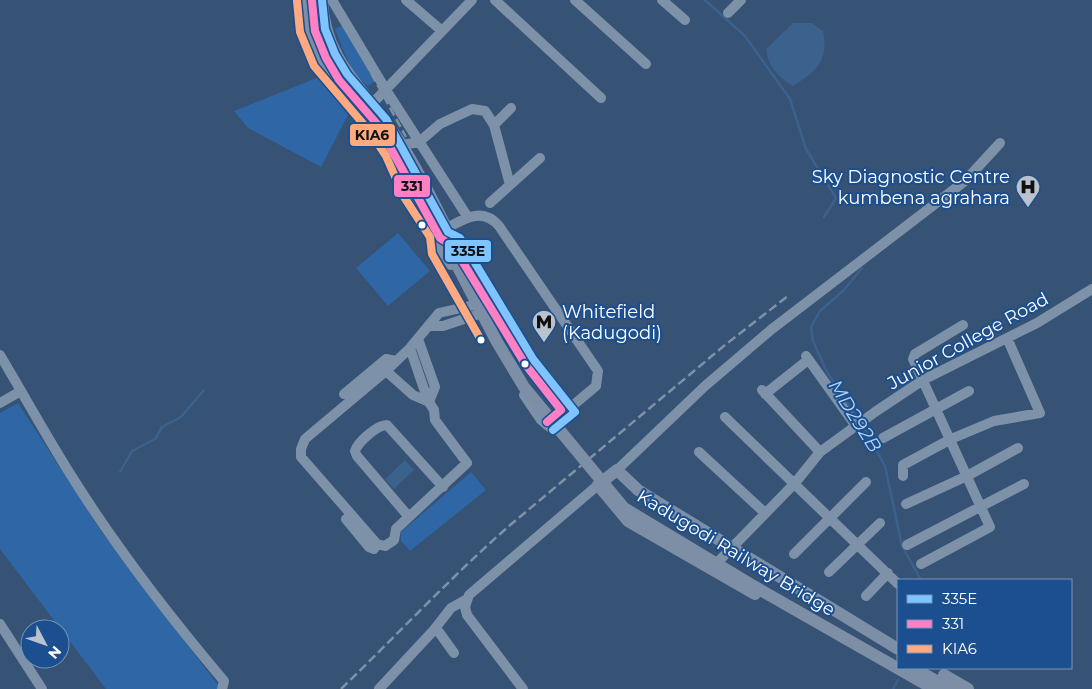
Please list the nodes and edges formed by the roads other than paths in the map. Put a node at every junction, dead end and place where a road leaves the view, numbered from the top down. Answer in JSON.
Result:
{"nodes":[{"id":1,"x":307,"y":0,"type":"edge"},
{"id":2,"x":322,"y":0,"type":"edge"},
{"id":3,"x":332,"y":0,"type":"edge"},
{"id":4,"x":406,"y":0,"type":"edge"},
{"id":5,"x":472,"y":0,"type":"edge"},
{"id":6,"x":494,"y":0,"type":"edge"},
{"id":7,"x":575,"y":0,"type":"edge"},
{"id":8,"x":662,"y":0,"type":"edge"},
{"id":9,"x":741,"y":0,"type":"edge"},
{"id":10,"x":728,"y":13,"type":"dead end"},
{"id":11,"x":685,"y":20,"type":"dead end"},
{"id":12,"x":442,"y":31,"type":"junction"},
{"id":13,"x":646,"y":64,"type":"dead end"},
{"id":14,"x":386,"y":90,"type":"junction"},
{"id":15,"x":601,"y":98,"type":"dead end"},
{"id":16,"x":369,"y":107,"type":"junction"},
{"id":17,"x":511,"y":108,"type":"dead end"},
{"id":18,"x":494,"y":125,"type":"junction"},
{"id":19,"x":419,"y":142,"type":"junction"},
{"id":20,"x":1000,"y":143,"type":"dead end"},
{"id":21,"x":402,"y":145,"type":"junction"},
{"id":22,"x":540,"y":158,"type":"dead end"},
{"id":23,"x":510,"y":185,"type":"junction"},
{"id":24,"x":490,"y":203,"type":"dead end"},
{"id":25,"x":467,"y":216,"type":"junction"},
{"id":26,"x":447,"y":236,"type":"junction"},
{"id":27,"x":1092,"y":289,"type":"edge"},
{"id":28,"x":476,"y":309,"type":"junction"},
{"id":29,"x":963,"y":325,"type":"dead end"},
{"id":30,"x":1007,"y":338,"type":"junction"},
{"id":31,"x":418,"y":339,"type":"junction"},
{"id":32,"x":410,"y":348,"type":"junction"},
{"id":33,"x":0,"y":355,"type":"edge"},
{"id":34,"x":396,"y":361,"type":"junction"},
{"id":35,"x":386,"y":371,"type":"junction"},
{"id":36,"x":923,"y":380,"type":"junction"},
{"id":37,"x":22,"y":391,"type":"junction"},
{"id":38,"x":969,"y":391,"type":"dead end"},
{"id":39,"x":344,"y":394,"type":"dead end"},
{"id":40,"x":427,"y":397,"type":"junction"},
{"id":41,"x":0,"y":403,"type":"edge"},
{"id":42,"x":571,"y":407,"type":"junction"},
{"id":43,"x":936,"y":408,"type":"junction"},
{"id":44,"x":725,"y":417,"type":"dead end"},
{"id":45,"x":856,"y":426,"type":"junction"},
{"id":46,"x":882,"y":438,"type":"dead end"},
{"id":47,"x":951,"y":439,"type":"junction"},
{"id":48,"x":1018,"y":448,"type":"dead end"},
{"id":49,"x":700,"y":452,"type":"dead end"},
{"id":50,"x":820,"y":452,"type":"junction"},
{"id":51,"x":617,"y":470,"type":"junction"},
{"id":52,"x":903,"y":476,"type":"dead end"},
{"id":53,"x":967,"y":476,"type":"junction"},
{"id":54,"x":866,"y":482,"type":"dead end"},
{"id":55,"x":795,"y":483,"type":"junction"},
{"id":56,"x":1024,"y":484,"type":"dead end"},
{"id":57,"x":598,"y":485,"type":"junction"},
{"id":58,"x":443,"y":487,"type":"junction"},
{"id":59,"x":906,"y":504,"type":"dead end"},
{"id":60,"x":981,"y":507,"type":"junction"},
{"id":61,"x":765,"y":513,"type":"junction"},
{"id":62,"x":829,"y":516,"type":"junction"},
{"id":63,"x":409,"y":517,"type":"junction"},
{"id":64,"x":346,"y":519,"type":"dead end"},
{"id":65,"x":880,"y":524,"type":"dead end"},
{"id":66,"x":377,"y":544,"type":"junction"},
{"id":67,"x":858,"y":544,"type":"junction"},
{"id":68,"x":907,"y":544,"type":"dead end"},
{"id":69,"x":732,"y":547,"type":"junction"},
{"id":70,"x":794,"y":554,"type":"dead end"},
{"id":71,"x":921,"y":564,"type":"dead end"},
{"id":72,"x":710,"y":569,"type":"junction"},
{"id":73,"x":830,"y":572,"type":"dead end"},
{"id":74,"x":888,"y":573,"type":"junction"},
{"id":75,"x":897,"y":583,"type":"edge"},
{"id":76,"x":866,"y":596,"type":"dead end"},
{"id":77,"x":467,"y":599,"type":"junction"},
{"id":78,"x":0,"y":624,"type":"edge"},
{"id":79,"x":436,"y":628,"type":"junction"},
{"id":80,"x":897,"y":647,"type":"edge"},
{"id":81,"x":454,"y":653,"type":"dead end"},
{"id":82,"x":897,"y":659,"type":"edge"},
{"id":83,"x":897,"y":668,"type":"edge"},
{"id":84,"x":899,"y":669,"type":"edge"},
{"id":85,"x":915,"y":669,"type":"edge"},
{"id":86,"x":933,"y":669,"type":"edge"},
{"id":87,"x":42,"y":689,"type":"edge"},
{"id":88,"x":222,"y":689,"type":"edge"},
{"id":89,"x":380,"y":689,"type":"edge"},
{"id":90,"x":524,"y":689,"type":"edge"},
{"id":91,"x":925,"y":689,"type":"edge"},
{"id":92,"x":934,"y":689,"type":"edge"},
{"id":93,"x":951,"y":689,"type":"edge"},
{"id":94,"x":968,"y":689,"type":"edge"}],
"edges":[{"from":1,"to":16,"type":"main road"},
{"from":2,"to":16,"type":"main road"},
{"from":3,"to":14,"type":"street"},
{"from":4,"to":12,"type":"street"},
{"from":5,"to":12,"type":"street"},
{"from":6,"to":15,"type":"street"},
{"from":7,"to":13,"type":"street"},
{"from":8,"to":11,"type":"street"},
{"from":9,"to":10,"type":"street"},
{"from":12,"to":14,"type":"street"},
{"from":14,"to":16,"type":"street"},
{"from":14,"to":19,"type":"street"},
{"from":16,"to":21,"type":"main road"},
{"from":16,"to":26,"type":"main road"},
{"from":17,"to":18,"type":"street"},
{"from":18,"to":19,"type":"street"},
{"from":18,"to":23,"type":"street"},
{"from":19,"to":21,"type":"street"},
{"from":19,"to":25,"type":"street"},
{"from":20,"to":51,"type":"street"},
{"from":21,"to":26,"type":"main road"},
{"from":22,"to":23,"type":"street"},
{"from":23,"to":24,"type":"street"},
{"from":25,"to":26,"type":"street"},
{"from":25,"to":42,"type":"street"},
{"from":26,"to":28,"type":"street"},
{"from":26,"to":42,"type":"street"},
{"from":26,"to":82,"type":"main road"},
{"from":26,"to":83,"type":"main road","name":"Kadugodi Railway Bridge","bridge":true},
{"from":27,"to":30,"type":"street","name":"Junior College Road"},
{"from":28,"to":31,"type":"street"},
{"from":28,"to":42,"type":"street"},
{"from":29,"to":36,"type":"street"},
{"from":30,"to":36,"type":"street","name":"Junior College Road"},
{"from":30,"to":47,"type":"street"},
{"from":31,"to":32,"type":"street"},
{"from":31,"to":40,"type":"street"},
{"from":32,"to":34,"type":"street"},
{"from":32,"to":40,"type":"street"},
{"from":33,"to":37,"type":"street"},
{"from":34,"to":35,"type":"street"},
{"from":34,"to":39,"type":"street"},
{"from":35,"to":40,"type":"street"},
{"from":35,"to":66,"type":"street"},
{"from":36,"to":43,"type":"street"},
{"from":36,"to":45,"type":"street","name":"Junior College Road"},
{"from":37,"to":41,"type":"street"},
{"from":37,"to":88,"type":"street"},
{"from":38,"to":43,"type":"street"},
{"from":40,"to":58,"type":"street"},
{"from":43,"to":46,"type":"street"},
{"from":43,"to":47,"type":"street"},
{"from":44,"to":55,"type":"street"},
{"from":45,"to":50,"type":"street","name":"Junior College Road"},
{"from":45,"to":50,"type":"street"},
{"from":47,"to":52,"type":"street"},
{"from":47,"to":53,"type":"street"},
{"from":48,"to":53,"type":"street"},
{"from":49,"to":61,"type":"street"},
{"from":50,"to":55,"type":"street","name":"Junior College Road"},
{"from":51,"to":57,"type":"main road"},
{"from":51,"to":69,"type":"main road"},
{"from":53,"to":59,"type":"street"},
{"from":53,"to":60,"type":"street"},
{"from":54,"to":62,"type":"street"},
{"from":55,"to":61,"type":"street","name":"Junior College Road"},
{"from":55,"to":62,"type":"street"},
{"from":56,"to":60,"type":"street"},
{"from":57,"to":72,"type":"main road"},
{"from":57,"to":77,"type":"street"},
{"from":58,"to":63,"type":"street"},
{"from":58,"to":63,"type":"street"},
{"from":60,"to":68,"type":"street"},
{"from":60,"to":71,"type":"street"},
{"from":61,"to":69,"type":"street","name":"Junior College Road"},
{"from":62,"to":67,"type":"street"},
{"from":62,"to":70,"type":"street"},
{"from":63,"to":66,"type":"street"},
{"from":64,"to":66,"type":"street"},
{"from":65,"to":67,"type":"street"},
{"from":67,"to":73,"type":"street"},
{"from":67,"to":74,"type":"street"},
{"from":69,"to":72,"type":"street","name":"Junior College Road"},
{"from":69,"to":80,"type":"main road"},
{"from":72,"to":91,"type":"main road"},
{"from":74,"to":75,"type":"street"},
{"from":74,"to":76,"type":"street"},
{"from":77,"to":79,"type":"street"},
{"from":77,"to":90,"type":"street"},
{"from":78,"to":87,"type":"street"},
{"from":79,"to":81,"type":"street"},
{"from":79,"to":89,"type":"street"},
{"from":84,"to":92,"type":"main road","name":"Kadugodi Railway Bridge","bridge":true},
{"from":85,"to":93,"type":"main road"},
{"from":86,"to":94,"type":"main road"}]}
